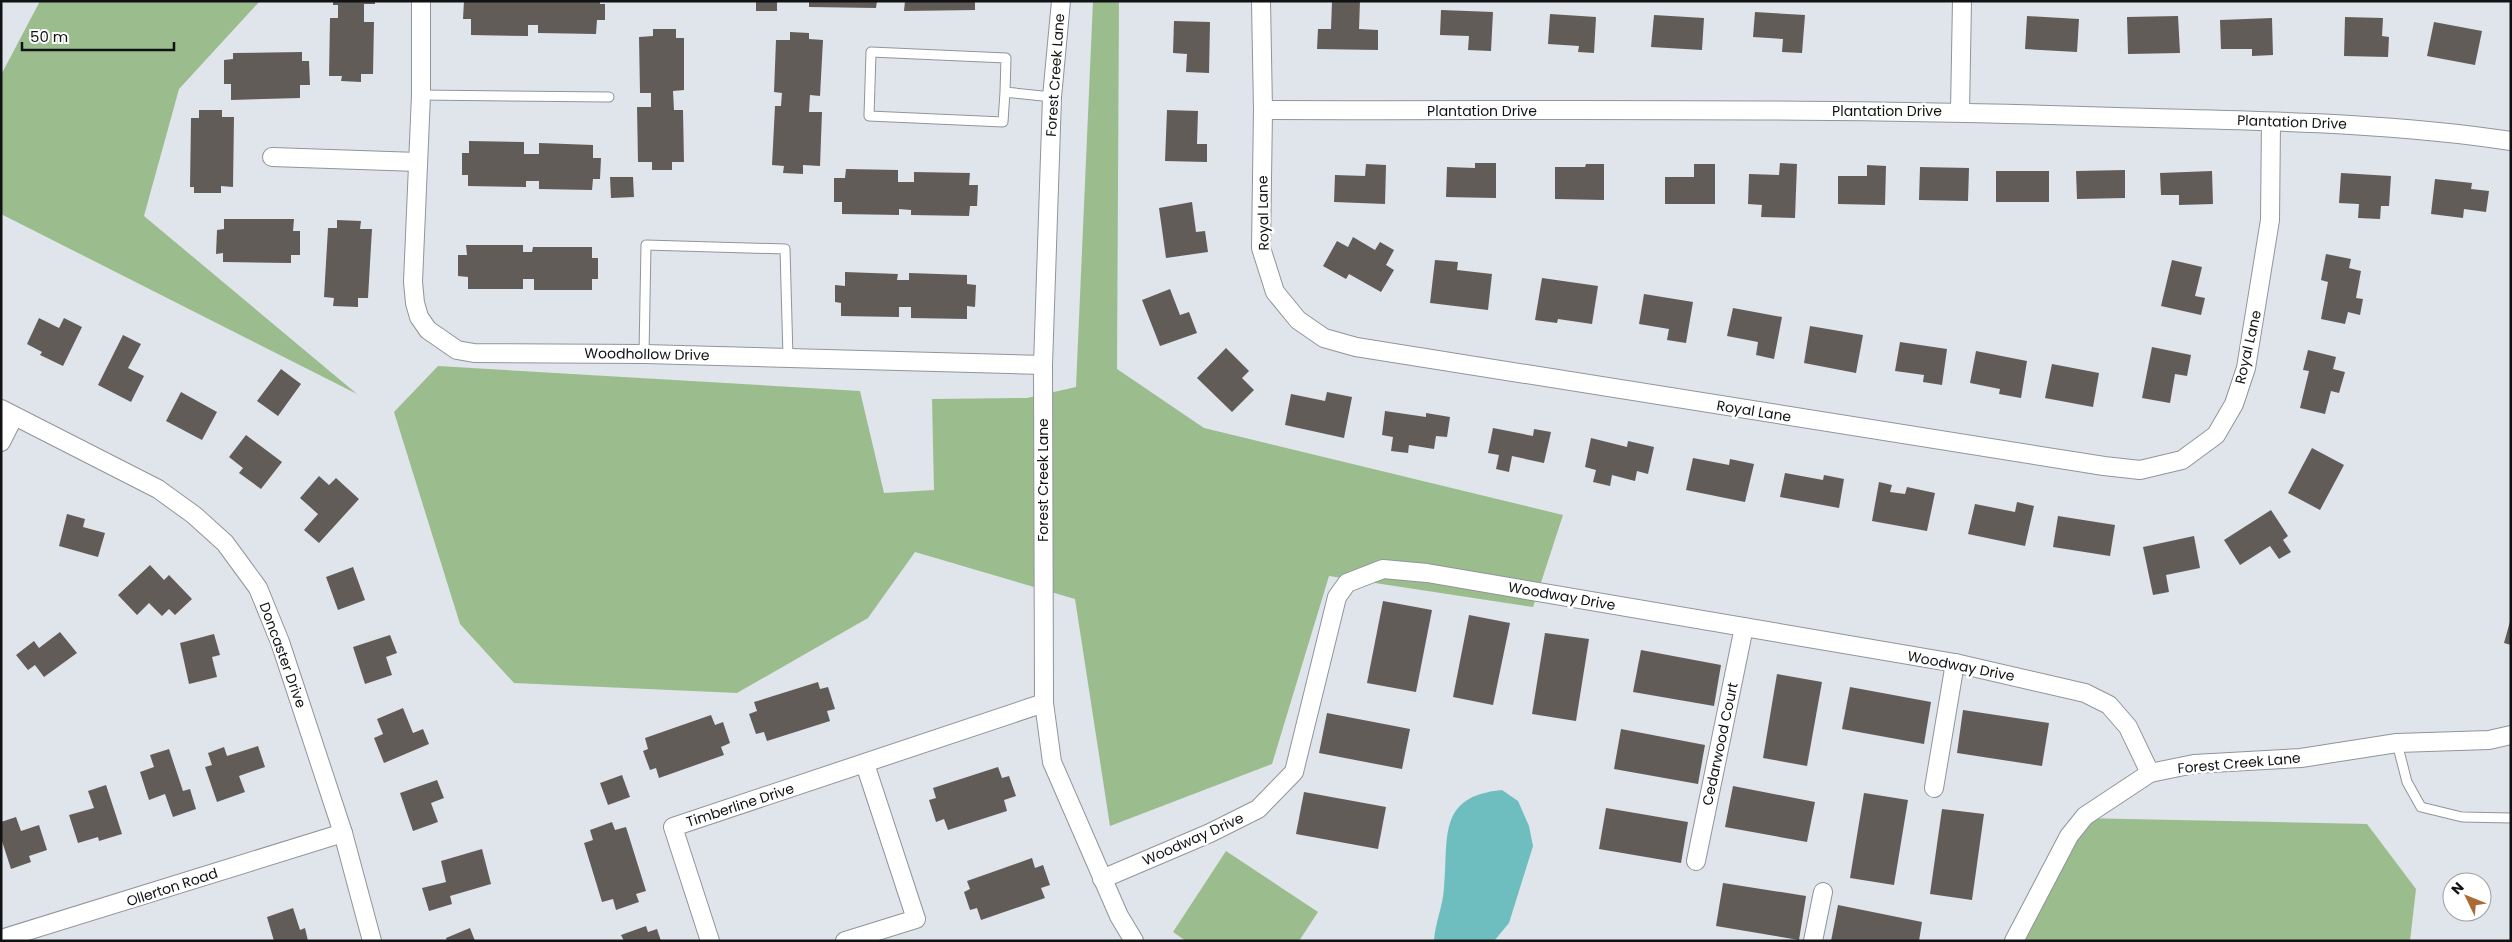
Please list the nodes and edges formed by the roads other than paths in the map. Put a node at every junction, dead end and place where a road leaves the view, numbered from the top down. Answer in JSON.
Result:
{"nodes":[{"id":1,"x":422,"y":1,"type":"edge"},
{"id":2,"x":1061,"y":1,"type":"edge"},
{"id":3,"x":1261,"y":1,"type":"edge"},
{"id":4,"x":1962,"y":1,"type":"edge"},
{"id":5,"x":1004,"y":92,"type":"junction"},
{"id":6,"x":422,"y":95,"type":"junction"},
{"id":7,"x":1052,"y":96,"type":"junction"},
{"id":8,"x":609,"y":97,"type":"dead end"},
{"id":9,"x":1263,"y":110,"type":"junction"},
{"id":10,"x":1960,"y":111,"type":"junction"},
{"id":11,"x":2271,"y":122,"type":"junction"},
{"id":12,"x":2511,"y":141,"type":"edge"},
{"id":13,"x":272,"y":157,"type":"dead end"},
{"id":14,"x":418,"y":162,"type":"junction"},
{"id":15,"x":644,"y":354,"type":"junction"},
{"id":16,"x":788,"y":357,"type":"junction"},
{"id":17,"x":1043,"y":365,"type":"junction"},
{"id":18,"x":8,"y":413,"type":"edge"},
{"id":19,"x":1,"y":442,"type":"edge"},
{"id":20,"x":1744,"y":627,"type":"junction"},
{"id":21,"x":1956,"y":663,"type":"junction"},
{"id":22,"x":1044,"y":703,"type":"junction"},
{"id":23,"x":2511,"y":736,"type":"edge"},
{"id":24,"x":2489,"y":740,"type":"junction"},
{"id":25,"x":2397,"y":743,"type":"junction"},
{"id":26,"x":2511,"y":749,"type":"edge"},
{"id":27,"x":865,"y":764,"type":"junction"},
{"id":28,"x":2150,"y":773,"type":"junction"},
{"id":29,"x":1934,"y":788,"type":"dead end"},
{"id":30,"x":2511,"y":818,"type":"edge"},
{"id":31,"x":343,"y":833,"type":"junction"},
{"id":32,"x":1696,"y":861,"type":"dead end"},
{"id":33,"x":1102,"y":879,"type":"junction"},
{"id":34,"x":1823,"y":892,"type":"dead end"},
{"id":35,"x":1,"y":939,"type":"edge"},
{"id":36,"x":372,"y":941,"type":"edge"},
{"id":37,"x":710,"y":941,"type":"edge"},
{"id":38,"x":845,"y":941,"type":"edge"},
{"id":39,"x":1134,"y":941,"type":"edge"},
{"id":40,"x":1813,"y":941,"type":"edge"},
{"id":41,"x":2014,"y":941,"type":"edge"}],
"edges":[{"from":1,"to":6,"type":"street","name":"Woodhollow Drive"},
{"from":2,"to":7,"type":"street","name":"Forest Creek Lane"},
{"from":3,"to":9,"type":"street","name":"Royal Lane"},
{"from":4,"to":10,"type":"street"},
{"from":5,"to":5,"type":"lane"},
{"from":5,"to":7,"type":"lane"},
{"from":6,"to":8,"type":"lane"},
{"from":6,"to":14,"type":"street","name":"Woodhollow Drive"},
{"from":7,"to":17,"type":"street","name":"Forest Creek Lane"},
{"from":9,"to":10,"type":"street","name":"Plantation Drive"},
{"from":9,"to":11,"type":"street","name":"Royal Lane"},
{"from":10,"to":11,"type":"street","name":"Plantation Drive"},
{"from":11,"to":12,"type":"street","name":"Plantation Drive"},
{"from":13,"to":14,"type":"street"},
{"from":14,"to":15,"type":"street","name":"Woodhollow Drive"},
{"from":15,"to":16,"type":"street","name":"Woodhollow Drive"},
{"from":15,"to":16,"type":"lane"},
{"from":16,"to":17,"type":"street","name":"Woodhollow Drive"},
{"from":17,"to":22,"type":"street","name":"Forest Creek Lane"},
{"from":18,"to":19,"type":"street"},
{"from":18,"to":31,"type":"street","name":"Doncaster Drive"},
{"from":20,"to":21,"type":"street","name":"Woodway Drive"},
{"from":20,"to":32,"type":"street","name":"Cedarwood Court"},
{"from":20,"to":33,"type":"street","name":"Woodway Drive"},
{"from":21,"to":28,"type":"street","name":"Woodway Drive"},
{"from":21,"to":29,"type":"street"},
{"from":22,"to":27,"type":"street","name":"Timberline Drive"},
{"from":22,"to":33,"type":"street","name":"Forest Creek Lane"},
{"from":23,"to":24,"type":"street","name":"Forest Creek Lane"},
{"from":24,"to":25,"type":"street","name":"Forest Creek Lane"},
{"from":24,"to":26,"type":"street","name":"Forest Creek Lane"},
{"from":25,"to":28,"type":"street","name":"Forest Creek Lane"},
{"from":25,"to":30,"type":"lane"},
{"from":27,"to":37,"type":"street","name":"Timberline Drive"},
{"from":27,"to":38,"type":"street"},
{"from":28,"to":41,"type":"street","name":"Forest Creek Lane"},
{"from":31,"to":35,"type":"street","name":"Ollerton Road"},
{"from":31,"to":36,"type":"street","name":"Doncaster Drive"},
{"from":33,"to":39,"type":"street","name":"Forest Creek Lane"},
{"from":34,"to":40,"type":"street"}]}
